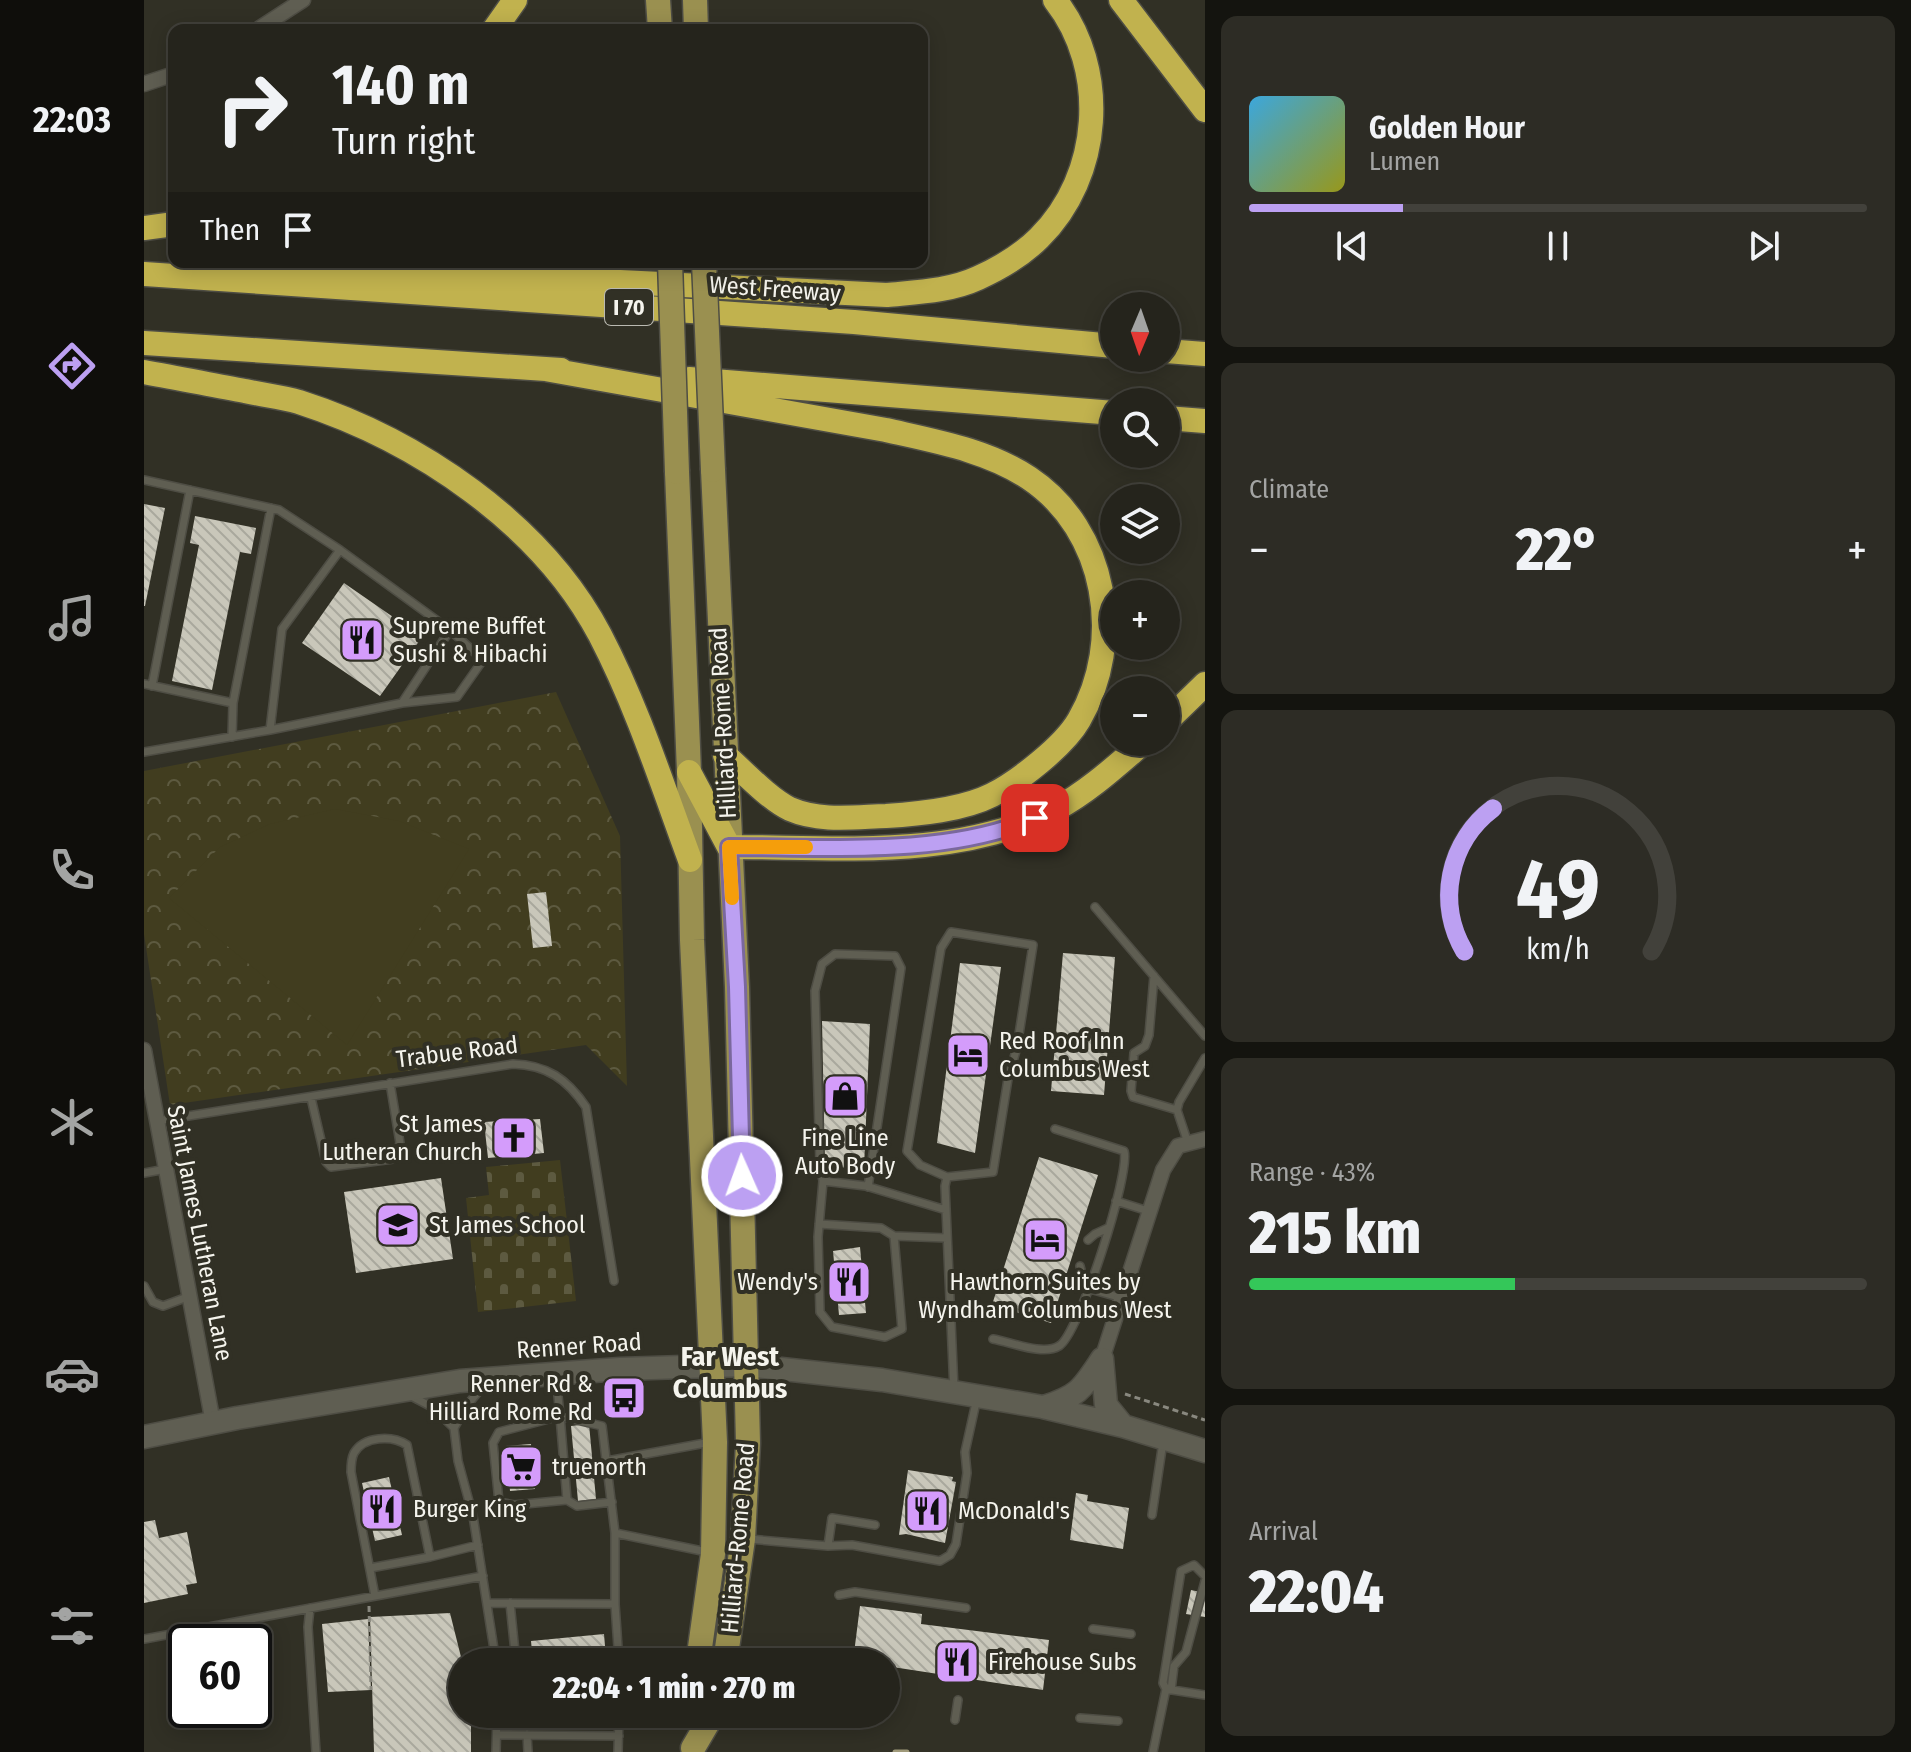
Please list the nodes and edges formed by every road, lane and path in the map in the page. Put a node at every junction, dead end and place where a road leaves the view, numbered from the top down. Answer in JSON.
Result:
{"nodes":[{"id":1,"x":303,"y":0,"type":"edge"},
{"id":2,"x":515,"y":0,"type":"edge"},
{"id":3,"x":658,"y":0,"type":"edge"},
{"id":4,"x":695,"y":0,"type":"edge"},
{"id":5,"x":1055,"y":0,"type":"edge"},
{"id":6,"x":1121,"y":0,"type":"edge"},
{"id":7,"x":266,"y":24,"type":"edge"},
{"id":8,"x":498,"y":24,"type":"edge"},
{"id":9,"x":660,"y":24,"type":"edge"},
{"id":10,"x":696,"y":24,"type":"edge"},
{"id":11,"x":168,"y":76,"type":"edge"},
{"id":12,"x":144,"y":84,"type":"edge"},
{"id":13,"x":1205,"y":110,"type":"edge"},
{"id":14,"x":168,"y":225,"type":"edge"},
{"id":15,"x":144,"y":228,"type":"edge"},
{"id":16,"x":168,"y":262,"type":"edge"},
{"id":17,"x":144,"y":265,"type":"edge"},
{"id":18,"x":331,"y":268,"type":"edge"},
{"id":19,"x":670,"y":268,"type":"edge"},
{"id":20,"x":704,"y":268,"type":"edge"},
{"id":21,"x":144,"y":274,"type":"edge"},
{"id":22,"x":144,"y":343,"type":"edge"},
{"id":23,"x":1100,"y":345,"type":"edge"},
{"id":24,"x":1180,"y":352,"type":"edge"},
{"id":25,"x":1205,"y":354,"type":"edge"},
{"id":26,"x":545,"y":369,"type":"junction"},
{"id":27,"x":144,"y":372,"type":"edge"},
{"id":28,"x":1100,"y":412,"type":"edge"},
{"id":29,"x":1180,"y":419,"type":"edge"},
{"id":30,"x":1205,"y":421,"type":"edge"},
{"id":31,"x":144,"y":480,"type":"edge"},
{"id":32,"x":190,"y":490,"type":"junction"},
{"id":33,"x":271,"y":508,"type":"junction"},
{"id":34,"x":340,"y":550,"type":"junction"},
{"id":35,"x":450,"y":630,"type":"junction"},
{"id":36,"x":1205,"y":684,"type":"edge"},
{"id":37,"x":148,"y":685,"type":"edge"},
{"id":38,"x":233,"y":703,"type":"junction"},
{"id":39,"x":402,"y":703,"type":"junction"},
{"id":40,"x":1180,"y":708,"type":"edge"},
{"id":41,"x":270,"y":730,"type":"junction"},
{"id":42,"x":232,"y":737,"type":"junction"},
{"id":43,"x":144,"y":752,"type":"edge"},
{"id":44,"x":725,"y":755,"type":"junction"},
{"id":45,"x":1128,"y":756,"type":"edge"},
{"id":46,"x":689,"y":772,"type":"junction"},
{"id":47,"x":729,"y":847,"type":"junction"},
{"id":48,"x":690,"y":860,"type":"junction"},
{"id":49,"x":1095,"y":907,"type":"dead end"},
{"id":50,"x":1154,"y":976,"type":"junction"},
{"id":51,"x":1205,"y":1036,"type":"edge"},
{"id":52,"x":144,"y":1050,"type":"edge"},
{"id":53,"x":1205,"y":1058,"type":"edge"},
{"id":54,"x":390,"y":1083,"type":"junction"},
{"id":55,"x":311,"y":1098,"type":"junction"},
{"id":56,"x":1177,"y":1110,"type":"junction"},
{"id":57,"x":150,"y":1122,"type":"edge"},
{"id":58,"x":1055,"y":1129,"type":"dead end"},
{"id":59,"x":1205,"y":1139,"type":"edge"},
{"id":60,"x":1188,"y":1143,"type":"junction"},
{"id":61,"x":166,"y":1169,"type":"junction"},
{"id":62,"x":144,"y":1173,"type":"edge"},
{"id":63,"x":947,"y":1177,"type":"junction"},
{"id":64,"x":823,"y":1181,"type":"junction"},
{"id":65,"x":868,"y":1187,"type":"junction"},
{"id":66,"x":1116,"y":1201,"type":"junction"},
{"id":67,"x":946,"y":1210,"type":"junction"},
{"id":68,"x":1149,"y":1212,"type":"junction"},
{"id":69,"x":819,"y":1224,"type":"junction"},
{"id":70,"x":1108,"y":1228,"type":"junction"},
{"id":71,"x":894,"y":1236,"type":"junction"},
{"id":72,"x":947,"y":1238,"type":"junction"},
{"id":73,"x":1088,"y":1240,"type":"dead end"},
{"id":74,"x":1080,"y":1266,"type":"dead end"},
{"id":75,"x":614,"y":1281,"type":"dead end"},
{"id":76,"x":144,"y":1286,"type":"edge"},
{"id":77,"x":1090,"y":1289,"type":"junction"},
{"id":78,"x":190,"y":1296,"type":"junction"},
{"id":79,"x":1122,"y":1298,"type":"junction"},
{"id":80,"x":993,"y":1339,"type":"dead end"},
{"id":81,"x":1102,"y":1359,"type":"junction"},
{"id":82,"x":746,"y":1365,"type":"junction"},
{"id":83,"x":712,"y":1366,"type":"junction"},
{"id":84,"x":556,"y":1373,"type":"junction"},
{"id":85,"x":490,"y":1379,"type":"junction"},
{"id":86,"x":399,"y":1390,"type":"junction"},
{"id":87,"x":954,"y":1392,"type":"junction"},
{"id":88,"x":1119,"y":1392,"type":"dead end"},
{"id":89,"x":977,"y":1396,"type":"junction"},
{"id":90,"x":1043,"y":1407,"type":"junction"},
{"id":91,"x":560,"y":1416,"type":"junction"},
{"id":92,"x":1205,"y":1420,"type":"edge"},
{"id":93,"x":213,"y":1423,"type":"junction"},
{"id":94,"x":1123,"y":1426,"type":"junction"},
{"id":95,"x":454,"y":1428,"type":"junction"},
{"id":96,"x":144,"y":1437,"type":"edge"},
{"id":97,"x":1163,"y":1439,"type":"junction"},
{"id":98,"x":715,"y":1442,"type":"junction"},
{"id":99,"x":1205,"y":1451,"type":"edge"},
{"id":100,"x":607,"y":1461,"type":"junction"},
{"id":101,"x":567,"y":1500,"type":"junction"},
{"id":102,"x":612,"y":1502,"type":"junction"},
{"id":103,"x":1152,"y":1515,"type":"dead end"},
{"id":104,"x":875,"y":1525,"type":"dead end"},
{"id":105,"x":615,"y":1533,"type":"junction"},
{"id":106,"x":743,"y":1539,"type":"junction"},
{"id":107,"x":478,"y":1545,"type":"junction"},
{"id":108,"x":828,"y":1546,"type":"junction"},
{"id":109,"x":713,"y":1554,"type":"junction"},
{"id":110,"x":430,"y":1557,"type":"junction"},
{"id":111,"x":370,"y":1568,"type":"junction"},
{"id":112,"x":483,"y":1576,"type":"junction"},
{"id":113,"x":1205,"y":1578,"type":"edge"},
{"id":114,"x":839,"y":1595,"type":"dead end"},
{"id":115,"x":372,"y":1596,"type":"junction"},
{"id":116,"x":487,"y":1603,"type":"junction"},
{"id":117,"x":510,"y":1603,"type":"junction"},
{"id":118,"x":615,"y":1604,"type":"junction"},
{"id":119,"x":310,"y":1608,"type":"junction"},
{"id":120,"x":966,"y":1608,"type":"dead end"},
{"id":121,"x":222,"y":1624,"type":"edge"},
{"id":122,"x":1093,"y":1629,"type":"dead end"},
{"id":123,"x":168,"y":1634,"type":"edge"},
{"id":124,"x":1131,"y":1634,"type":"dead end"},
{"id":125,"x":144,"y":1639,"type":"edge"},
{"id":126,"x":494,"y":1648,"type":"edge"},
{"id":127,"x":515,"y":1648,"type":"edge"},
{"id":128,"x":618,"y":1648,"type":"edge"},
{"id":129,"x":700,"y":1648,"type":"edge"},
{"id":130,"x":727,"y":1648,"type":"edge"},
{"id":131,"x":371,"y":1690,"type":"dead end"},
{"id":132,"x":1169,"y":1690,"type":"junction"},
{"id":133,"x":1205,"y":1695,"type":"edge"},
{"id":134,"x":958,"y":1700,"type":"dead end"},
{"id":135,"x":1080,"y":1718,"type":"dead end"},
{"id":136,"x":955,"y":1720,"type":"dead end"},
{"id":137,"x":1118,"y":1721,"type":"dead end"},
{"id":138,"x":498,"y":1728,"type":"edge"},
{"id":139,"x":619,"y":1728,"type":"edge"},
{"id":140,"x":692,"y":1728,"type":"edge"},
{"id":141,"x":705,"y":1728,"type":"edge"},
{"id":142,"x":498,"y":1735,"type":"junction"},
{"id":143,"x":527,"y":1735,"type":"junction"},
{"id":144,"x":619,"y":1736,"type":"junction"},
{"id":145,"x":692,"y":1750,"type":"edge"},
{"id":146,"x":316,"y":1752,"type":"edge"},
{"id":147,"x":496,"y":1752,"type":"edge"},
{"id":148,"x":528,"y":1752,"type":"edge"},
{"id":149,"x":618,"y":1752,"type":"edge"},
{"id":150,"x":1153,"y":1752,"type":"edge"}],
"edges":[{"from":1,"to":7,"type":"street"},
{"from":2,"to":8,"type":"highway"},
{"from":3,"to":9,"type":"main road"},
{"from":4,"to":10,"type":"main road"},
{"from":5,"to":18,"type":"highway"},
{"from":6,"to":13,"type":"highway"},
{"from":11,"to":12,"type":"street"},
{"from":14,"to":15,"type":"highway"},
{"from":16,"to":17,"type":"highway"},
{"from":19,"to":46,"type":"main road","name":"Hilliard-Rome Road","bridge":true},
{"from":20,"to":44,"type":"main road","name":"Hilliard-Rome Road","bridge":true},
{"from":21,"to":23,"type":"highway","name":"West Freeway","number":"I 70"},
{"from":22,"to":26,"type":"highway"},
{"from":24,"to":25,"type":"highway"},
{"from":26,"to":28,"type":"highway"},
{"from":26,"to":44,"type":"highway"},
{"from":27,"to":48,"type":"highway"},
{"from":29,"to":30,"type":"highway"},
{"from":31,"to":32,"type":"lane"},
{"from":32,"to":33,"type":"lane"},
{"from":32,"to":37,"type":"lane"},
{"from":33,"to":34,"type":"lane"},
{"from":33,"to":38,"type":"lane"},
{"from":34,"to":35,"type":"lane"},
{"from":34,"to":41,"type":"lane"},
{"from":35,"to":39,"type":"lane"},
{"from":35,"to":39,"type":"lane"},
{"from":36,"to":40,"type":"highway"},
{"from":37,"to":38,"type":"lane"},
{"from":38,"to":42,"type":"lane"},
{"from":39,"to":41,"type":"lane"},
{"from":41,"to":42,"type":"lane"},
{"from":42,"to":43,"type":"lane"},
{"from":44,"to":47,"type":"main road","name":"Hilliard-Rome Road"},
{"from":45,"to":47,"type":"highway"},
{"from":46,"to":47,"type":"highway"},
{"from":46,"to":48,"type":"main road","name":"Hilliard-Rome Road"},
{"from":47,"to":82,"type":"main road","name":"Hilliard-Rome Road"},
{"from":48,"to":83,"type":"main road","name":"Hilliard-Rome Road"},
{"from":49,"to":50,"type":"lane"},
{"from":50,"to":51,"type":"lane"},
{"from":50,"to":56,"type":"lane"},
{"from":52,"to":57,"type":"street","name":"Saint James Lutheran Lane"},
{"from":53,"to":56,"type":"lane"},
{"from":54,"to":55,"type":"lane","name":"Trabue Road"},
{"from":54,"to":55,"type":"lane"},
{"from":54,"to":75,"type":"lane","name":"Trabue Road"},
{"from":55,"to":57,"type":"lane","name":"Trabue Road"},
{"from":56,"to":60,"type":"lane"},
{"from":57,"to":61,"type":"street","name":"Saint James Lutheran Lane"},
{"from":58,"to":66,"type":"lane"},
{"from":59,"to":60,"type":"street"},
{"from":60,"to":68,"type":"street"},
{"from":61,"to":62,"type":"lane"},
{"from":61,"to":78,"type":"street","name":"Saint James Lutheran Lane"},
{"from":63,"to":63,"type":"lane"},
{"from":63,"to":67,"type":"lane"},
{"from":64,"to":65,"type":"lane"},
{"from":64,"to":65,"type":"lane"},
{"from":64,"to":69,"type":"lane"},
{"from":65,"to":67,"type":"lane"},
{"from":66,"to":68,"type":"lane"},
{"from":66,"to":70,"type":"lane"},
{"from":67,"to":72,"type":"lane"},
{"from":68,"to":79,"type":"street"},
{"from":69,"to":71,"type":"lane"},
{"from":69,"to":71,"type":"lane"},
{"from":70,"to":73,"type":"lane"},
{"from":70,"to":77,"type":"lane"},
{"from":71,"to":72,"type":"lane"},
{"from":72,"to":87,"type":"lane"},
{"from":74,"to":77,"type":"lane"},
{"from":76,"to":78,"type":"lane"},
{"from":77,"to":79,"type":"lane"},
{"from":77,"to":80,"type":"lane"},
{"from":78,"to":93,"type":"street","name":"Saint James Lutheran Lane"},
{"from":79,"to":81,"type":"street"},
{"from":81,"to":90,"type":"main road"},
{"from":81,"to":94,"type":"main road"},
{"from":82,"to":83,"type":"main road","name":"Renner Road"},
{"from":82,"to":87,"type":"main road","name":"Renner Road"},
{"from":82,"to":106,"type":"main road","name":"Hilliard-Rome Road"},
{"from":83,"to":84,"type":"main road","name":"Renner Road"},
{"from":83,"to":98,"type":"main road","name":"Hilliard-Rome Road"},
{"from":84,"to":85,"type":"main road","name":"Renner Road"},
{"from":84,"to":91,"type":"lane"},
{"from":85,"to":86,"type":"main road","name":"Renner Road"},
{"from":85,"to":95,"type":"lane"},
{"from":86,"to":93,"type":"main road","name":"Renner Road"},
{"from":86,"to":95,"type":"lane"},
{"from":87,"to":89,"type":"main road","name":"Renner Road"},
{"from":88,"to":92,"type":"path"},
{"from":89,"to":90,"type":"main road","name":"Renner Road"},
{"from":89,"to":108,"type":"lane"},
{"from":90,"to":94,"type":"main road","name":"Renner Road"},
{"from":91,"to":100,"type":"lane"},
{"from":91,"to":101,"type":"lane"},
{"from":91,"to":101,"type":"lane"},
{"from":93,"to":96,"type":"main road","name":"Renner Road"},
{"from":94,"to":97,"type":"main road","name":"Renner Road"},
{"from":95,"to":107,"type":"lane"},
{"from":97,"to":99,"type":"main road","name":"Renner Road"},
{"from":97,"to":103,"type":"lane"},
{"from":98,"to":100,"type":"lane"},
{"from":98,"to":109,"type":"main road","name":"Hilliard-Rome Road"},
{"from":100,"to":102,"type":"lane"},
{"from":101,"to":102,"type":"lane"},
{"from":102,"to":105,"type":"lane"},
{"from":104,"to":108,"type":"lane"},
{"from":105,"to":109,"type":"lane"},
{"from":105,"to":118,"type":"lane"},
{"from":106,"to":108,"type":"lane"},
{"from":106,"to":130,"type":"main road","name":"Hilliard-Rome Road"},
{"from":107,"to":110,"type":"lane"},
{"from":107,"to":112,"type":"lane"},
{"from":109,"to":129,"type":"main road","name":"Hilliard-Rome Road"},
{"from":110,"to":111,"type":"lane"},
{"from":110,"to":111,"type":"lane"},
{"from":111,"to":115,"type":"lane"},
{"from":112,"to":115,"type":"lane"},
{"from":112,"to":116,"type":"lane"},
{"from":113,"to":132,"type":"lane"},
{"from":113,"to":132,"type":"lane"},
{"from":114,"to":120,"type":"lane"},
{"from":115,"to":119,"type":"lane"},
{"from":115,"to":131,"type":"path"},
{"from":116,"to":117,"type":"lane"},
{"from":116,"to":126,"type":"lane"},
{"from":117,"to":118,"type":"lane"},
{"from":117,"to":127,"type":"lane"},
{"from":118,"to":128,"type":"lane"},
{"from":119,"to":121,"type":"lane"},
{"from":119,"to":146,"type":"lane"},
{"from":122,"to":124,"type":"lane"},
{"from":123,"to":125,"type":"lane"},
{"from":132,"to":133,"type":"lane"},
{"from":132,"to":150,"type":"lane"},
{"from":134,"to":136,"type":"lane"},
{"from":135,"to":137,"type":"lane"},
{"from":138,"to":142,"type":"lane"},
{"from":139,"to":144,"type":"lane"},
{"from":140,"to":145,"type":"main road"},
{"from":141,"to":145,"type":"main road"},
{"from":142,"to":143,"type":"lane"},
{"from":142,"to":147,"type":"lane"},
{"from":143,"to":144,"type":"lane"},
{"from":143,"to":148,"type":"lane"},
{"from":144,"to":149,"type":"lane"}]}
